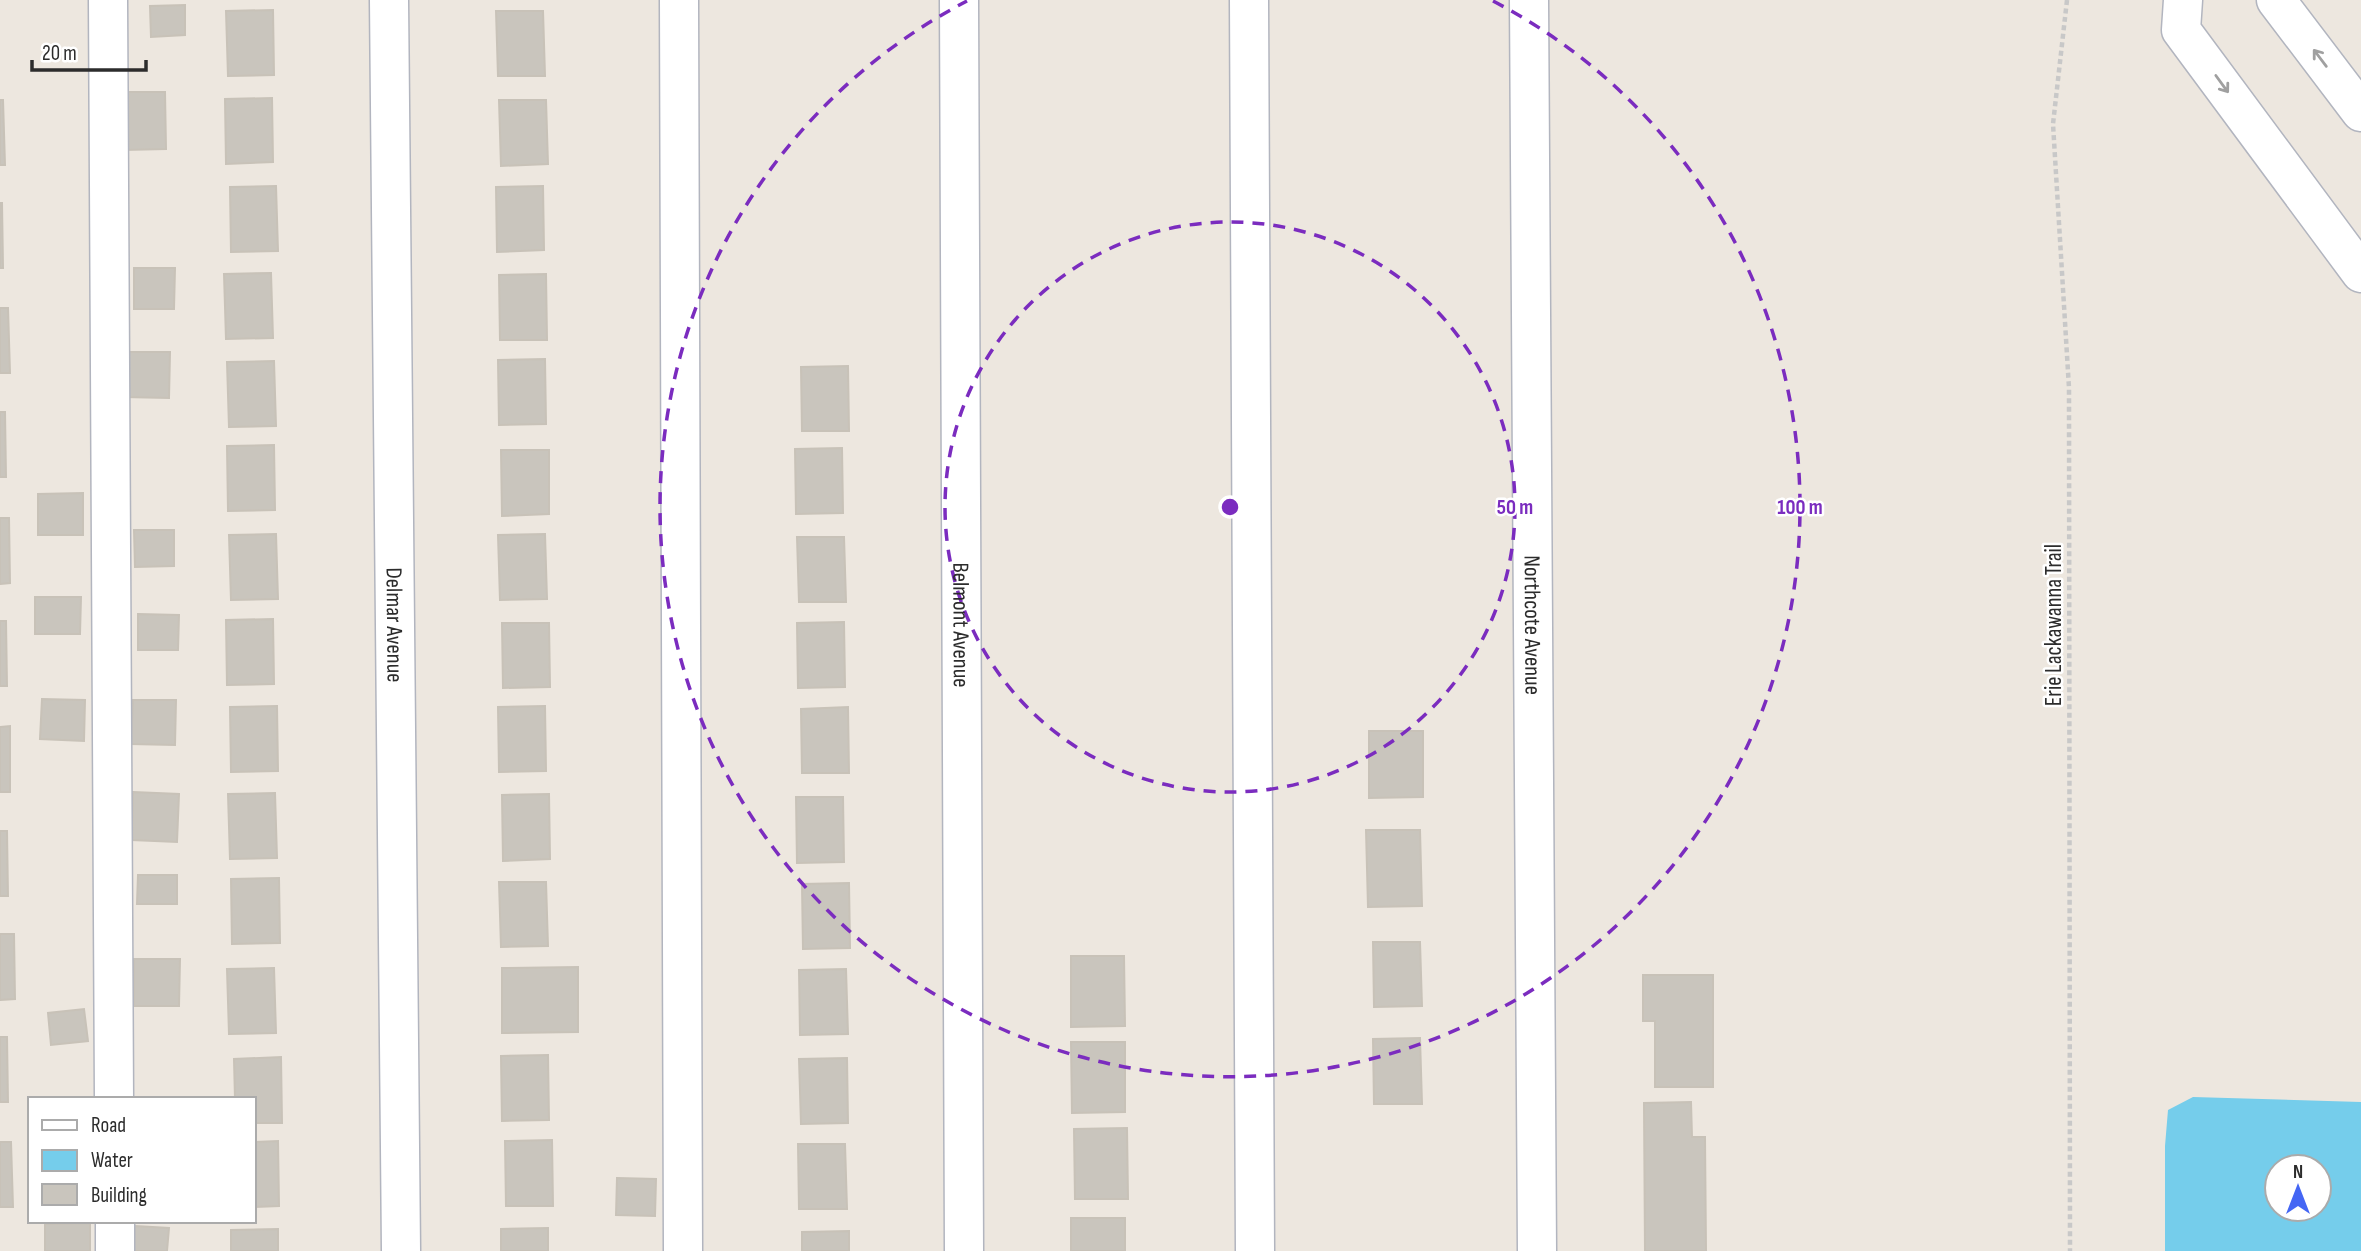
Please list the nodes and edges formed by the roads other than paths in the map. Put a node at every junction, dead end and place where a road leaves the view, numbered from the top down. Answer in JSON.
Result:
{"nodes":[{"id":1,"x":108,"y":0,"type":"edge"},
{"id":2,"x":388,"y":0,"type":"edge"},
{"id":3,"x":679,"y":0,"type":"edge"},
{"id":4,"x":959,"y":0,"type":"edge"},
{"id":5,"x":1249,"y":0,"type":"edge"},
{"id":6,"x":1529,"y":0,"type":"edge"},
{"id":7,"x":2276,"y":0,"type":"edge"},
{"id":8,"x":2182,"y":15,"type":"edge"},
{"id":9,"x":2361,"y":112,"type":"edge"},
{"id":10,"x":2361,"y":273,"type":"edge"},
{"id":11,"x":114,"y":1097,"type":"edge"},
{"id":12,"x":115,"y":1223,"type":"edge"},
{"id":13,"x":115,"y":1251,"type":"edge"},
{"id":14,"x":401,"y":1251,"type":"edge"},
{"id":15,"x":683,"y":1251,"type":"edge"},
{"id":16,"x":964,"y":1251,"type":"edge"},
{"id":17,"x":1255,"y":1251,"type":"edge"},
{"id":18,"x":1537,"y":1251,"type":"edge"}],
"edges":[{"from":1,"to":11,"type":"street"},
{"from":2,"to":14,"type":"street","name":"Delmar Avenue"},
{"from":3,"to":15,"type":"street"},
{"from":4,"to":16,"type":"street","name":"Belmont Avenue"},
{"from":5,"to":17,"type":"street"},
{"from":6,"to":18,"type":"street","name":"Northcote Avenue"},
{"from":9,"to":7,"type":"street","one_way":true},
{"from":8,"to":10,"type":"street","one_way":true},
{"from":12,"to":13,"type":"street"}]}
